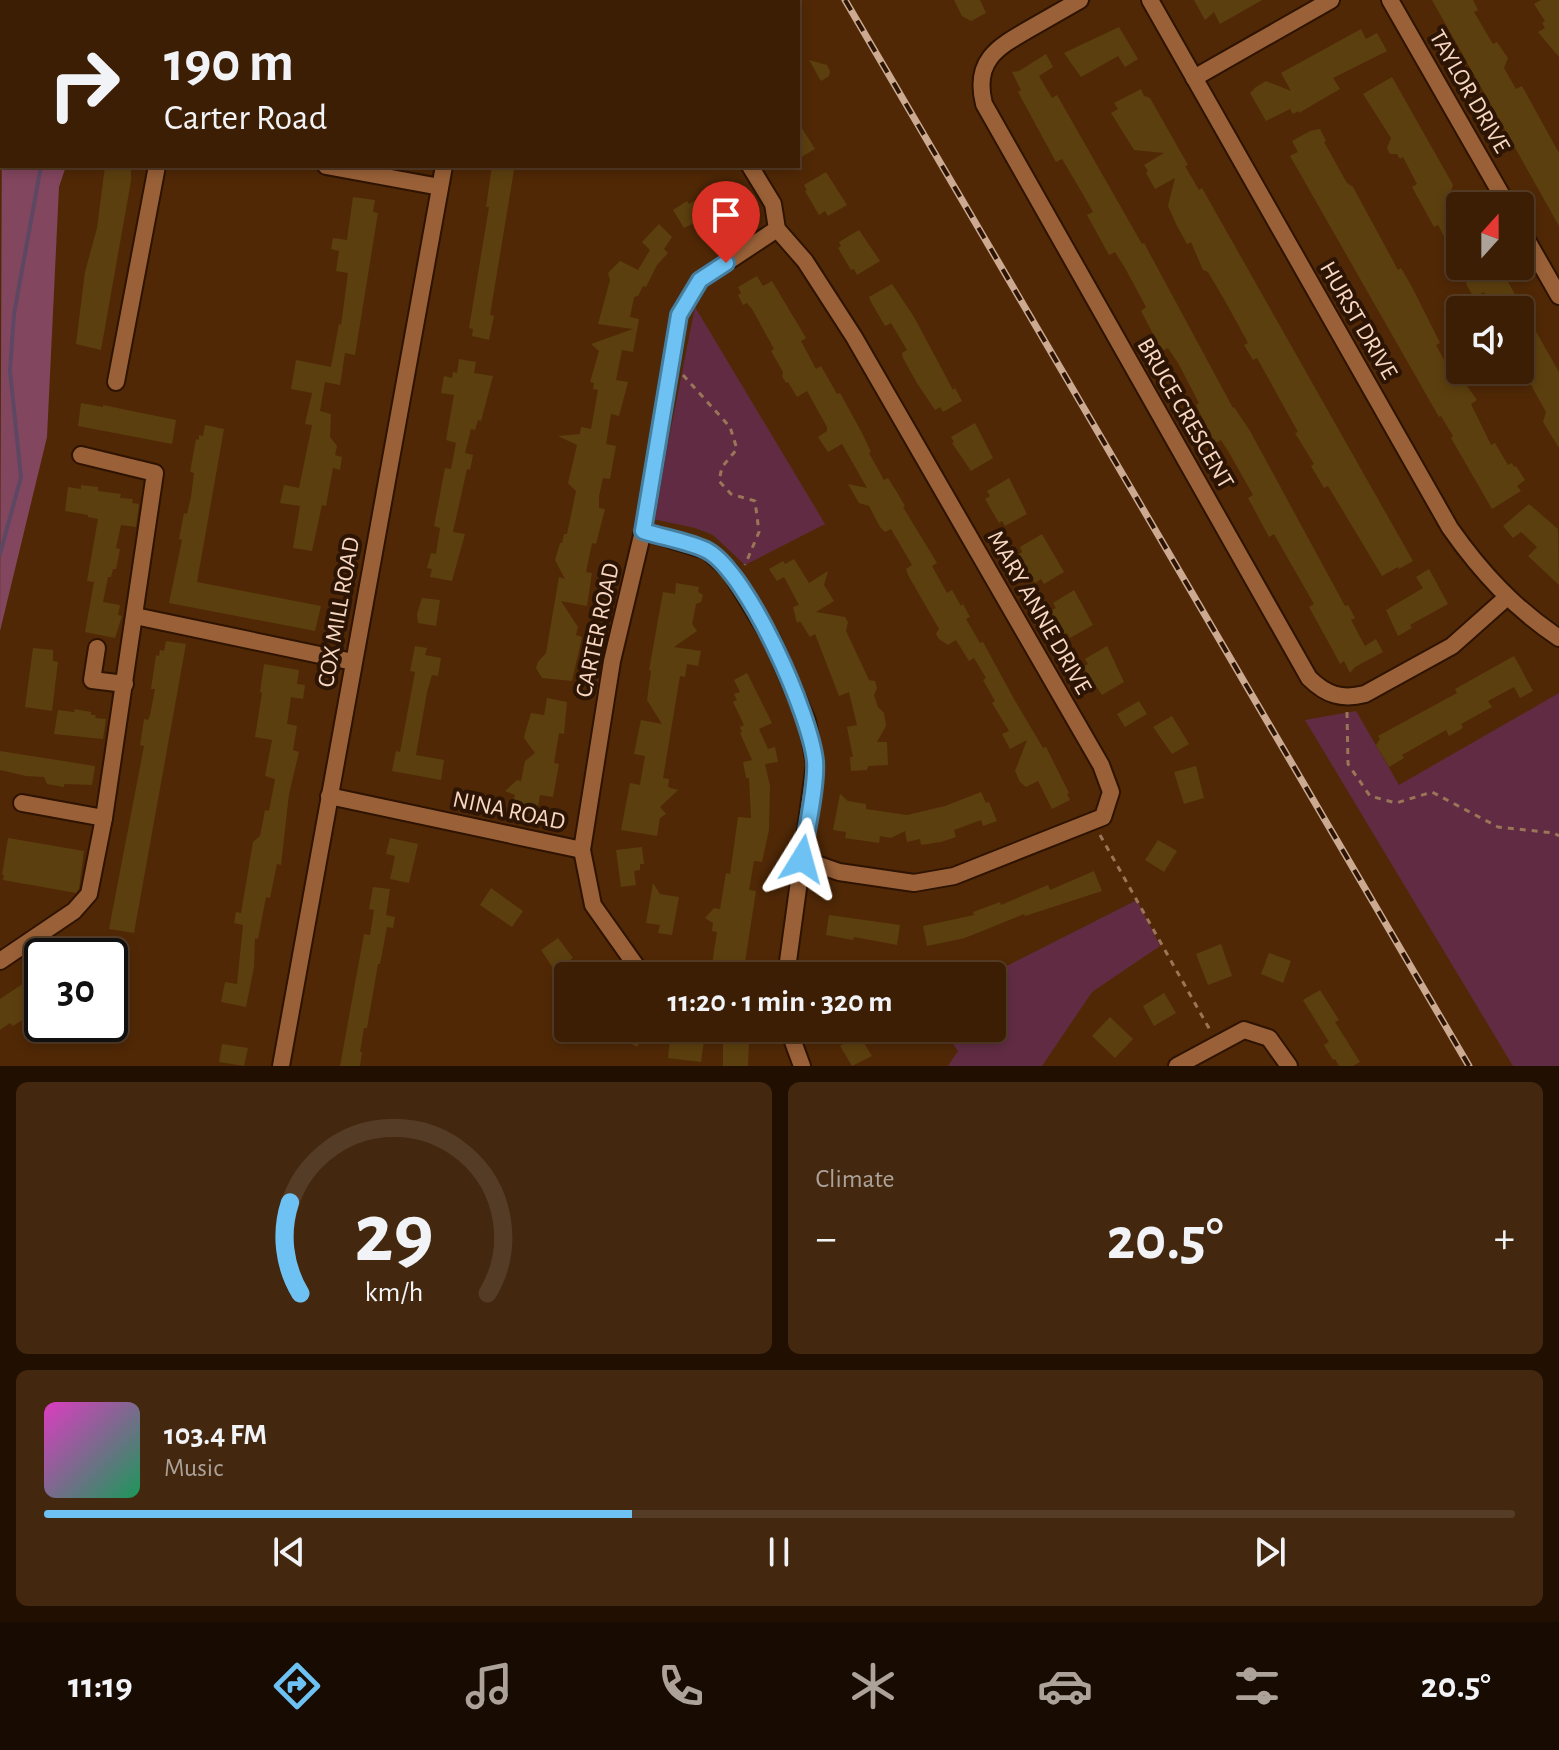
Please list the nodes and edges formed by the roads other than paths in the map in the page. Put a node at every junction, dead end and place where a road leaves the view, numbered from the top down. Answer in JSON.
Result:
{"nodes":[{"id":1,"x":1080,"y":0,"type":"edge"},
{"id":2,"x":1150,"y":0,"type":"edge"},
{"id":3,"x":1331,"y":0,"type":"edge"},
{"id":4,"x":1390,"y":0,"type":"edge"},
{"id":5,"x":1194,"y":78,"type":"junction"},
{"id":6,"x":157,"y":168,"type":"edge"},
{"id":7,"x":337,"y":168,"type":"edge"},
{"id":8,"x":444,"y":168,"type":"edge"},
{"id":9,"x":751,"y":168,"type":"edge"},
{"id":10,"x":440,"y":187,"type":"junction"},
{"id":11,"x":1500,"y":192,"type":"edge"},
{"id":12,"x":777,"y":229,"type":"junction"},
{"id":13,"x":1534,"y":252,"type":"edge"},
{"id":14,"x":1559,"y":296,"type":"edge"},
{"id":15,"x":116,"y":382,"type":"dead end"},
{"id":16,"x":81,"y":455,"type":"dead end"},
{"id":17,"x":643,"y":531,"type":"junction"},
{"id":18,"x":1506,"y":598,"type":"junction"},
{"id":19,"x":135,"y":616,"type":"junction"},
{"id":20,"x":1559,"y":638,"type":"edge"},
{"id":21,"x":97,"y":648,"type":"dead end"},
{"id":22,"x":353,"y":662,"type":"junction"},
{"id":23,"x":125,"y":684,"type":"junction"},
{"id":24,"x":329,"y":796,"type":"junction"},
{"id":25,"x":22,"y":803,"type":"dead end"},
{"id":26,"x":104,"y":818,"type":"junction"},
{"id":27,"x":582,"y":850,"type":"junction"},
{"id":28,"x":802,"y":859,"type":"junction"},
{"id":29,"x":0,"y":961,"type":"edge"},
{"id":30,"x":633,"y":962,"type":"edge"},
{"id":31,"x":788,"y":962,"type":"edge"},
{"id":32,"x":793,"y":1042,"type":"edge"},
{"id":33,"x":281,"y":1066,"type":"edge"},
{"id":34,"x":802,"y":1066,"type":"edge"},
{"id":35,"x":1177,"y":1066,"type":"edge"},
{"id":36,"x":1289,"y":1066,"type":"edge"}],
"edges":[{"from":1,"to":18,"type":"street","name":"BRUCE CRESCENT"},
{"from":2,"to":5,"type":"street","name":"HURST DRIVE"},
{"from":3,"to":5,"type":"street"},
{"from":4,"to":11,"type":"street","name":"TAYLOR DRIVE"},
{"from":5,"to":18,"type":"street","name":"HURST DRIVE"},
{"from":6,"to":15,"type":"street"},
{"from":7,"to":10,"type":"street"},
{"from":8,"to":10,"type":"street","name":"COX MILL ROAD"},
{"from":9,"to":12,"type":"street","name":"MARY ANNE DRIVE"},
{"from":10,"to":22,"type":"street","name":"COX MILL ROAD"},
{"from":12,"to":17,"type":"street","name":"CARTER ROAD"},
{"from":12,"to":28,"type":"street","name":"MARY ANNE DRIVE"},
{"from":13,"to":14,"type":"street"},
{"from":16,"to":19,"type":"street"},
{"from":17,"to":27,"type":"street","name":"CARTER ROAD"},
{"from":17,"to":28,"type":"street"},
{"from":18,"to":20,"type":"street","name":"HURST DRIVE"},
{"from":19,"to":22,"type":"street"},
{"from":19,"to":23,"type":"street"},
{"from":21,"to":23,"type":"street"},
{"from":22,"to":24,"type":"street","name":"COX MILL ROAD"},
{"from":23,"to":26,"type":"street"},
{"from":24,"to":27,"type":"street","name":"NINA ROAD"},
{"from":24,"to":33,"type":"street","name":"COX MILL ROAD"},
{"from":25,"to":26,"type":"street"},
{"from":26,"to":29,"type":"street"},
{"from":27,"to":30,"type":"street","name":"NINA ROAD"},
{"from":28,"to":31,"type":"street"},
{"from":32,"to":34,"type":"street"},
{"from":35,"to":36,"type":"street"}]}
